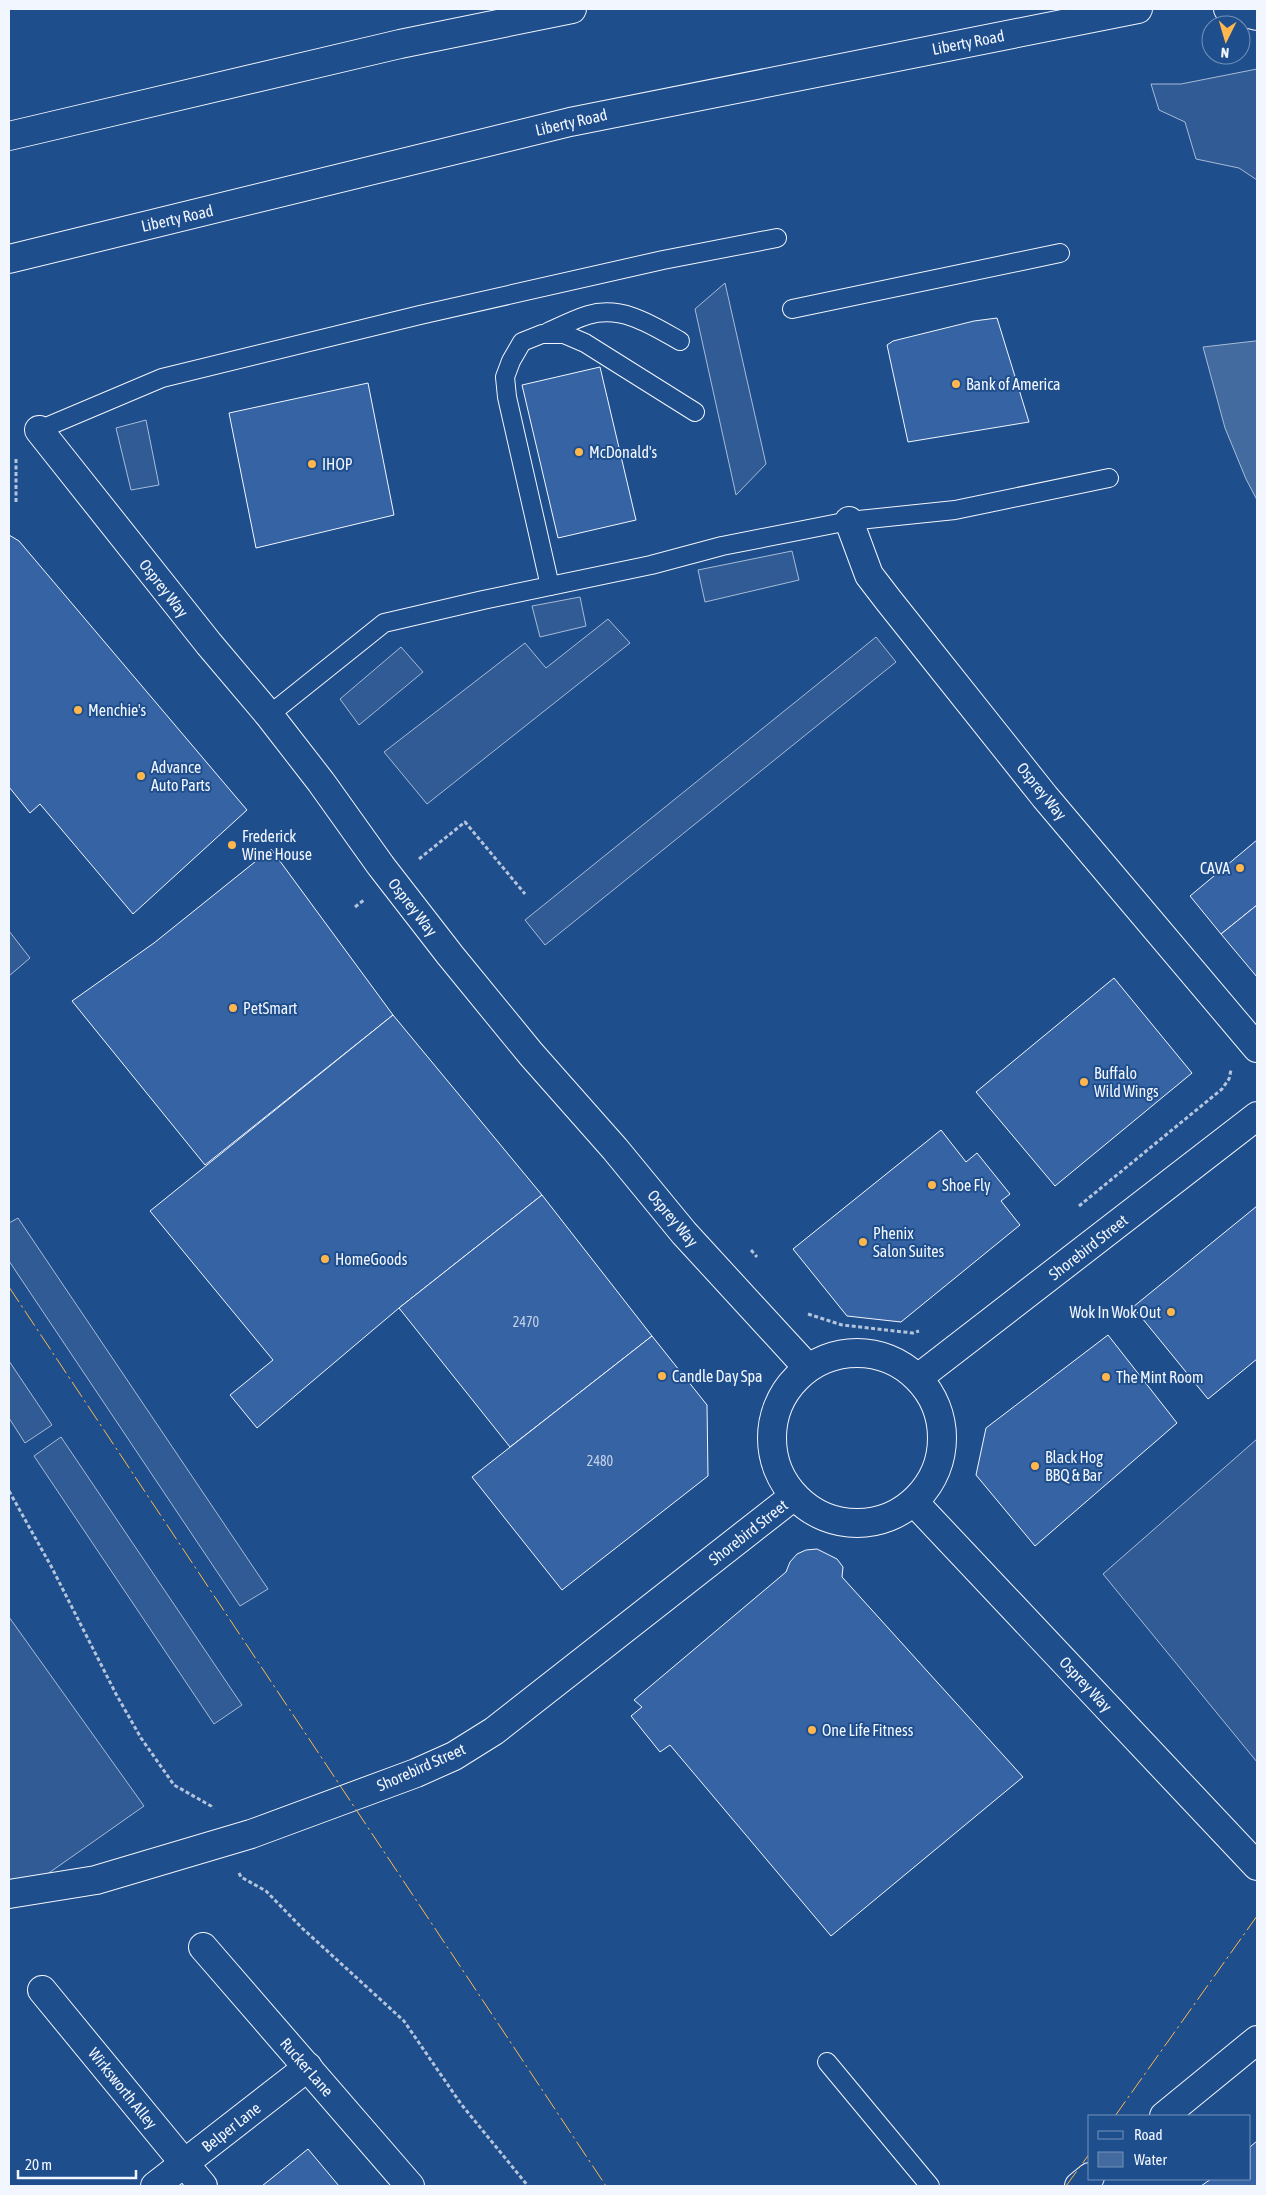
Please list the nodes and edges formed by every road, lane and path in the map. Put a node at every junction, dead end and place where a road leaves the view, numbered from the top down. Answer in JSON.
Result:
{"nodes":[{"id":1,"x":572,"y":9,"type":"edge"},
{"id":2,"x":1138,"y":9,"type":"edge"},
{"id":3,"x":1228,"y":9,"type":"edge"},
{"id":4,"x":1257,"y":16,"type":"edge"},
{"id":5,"x":9,"y":136,"type":"edge"},
{"id":6,"x":777,"y":238,"type":"dead end"},
{"id":7,"x":1060,"y":253,"type":"dead end"},
{"id":8,"x":9,"y":259,"type":"edge"},
{"id":9,"x":792,"y":309,"type":"dead end"},
{"id":10,"x":542,"y":334,"type":"junction"},
{"id":11,"x":680,"y":341,"type":"dead end"},
{"id":12,"x":695,"y":412,"type":"dead end"},
{"id":13,"x":39,"y":430,"type":"joint"},
{"id":14,"x":16,"y":459,"type":"dead end"},
{"id":15,"x":1109,"y":478,"type":"dead end"},
{"id":16,"x":16,"y":502,"type":"dead end"},
{"id":17,"x":849,"y":521,"type":"junction"},
{"id":18,"x":550,"y":586,"type":"junction"},
{"id":19,"x":269,"y":715,"type":"junction"},
{"id":20,"x":392,"y":880,"type":"junction"},
{"id":21,"x":525,"y":894,"type":"dead end"},
{"id":22,"x":355,"y":907,"type":"dead end"},
{"id":23,"x":1257,"y":1048,"type":"edge"},
{"id":24,"x":1231,"y":1068,"type":"dead end"},
{"id":25,"x":1257,"y":1116,"type":"edge"},
{"id":26,"x":1077,"y":1208,"type":"dead end"},
{"id":27,"x":751,"y":1250,"type":"dead end"},
{"id":28,"x":763,"y":1264,"type":"dead end"},
{"id":29,"x":804,"y":1311,"type":"dead end"},
{"id":30,"x":926,"y":1330,"type":"dead end"},
{"id":31,"x":808,"y":1368,"type":"junction"},
{"id":32,"x":918,"y":1378,"type":"junction"},
{"id":33,"x":9,"y":1491,"type":"edge"},
{"id":34,"x":794,"y":1496,"type":"junction"},
{"id":35,"x":914,"y":1502,"type":"junction"},
{"id":36,"x":215,"y":1815,"type":"dead end"},
{"id":37,"x":1257,"y":1866,"type":"edge"},
{"id":38,"x":238,"y":1870,"type":"dead end"},
{"id":39,"x":9,"y":1894,"type":"edge"},
{"id":40,"x":203,"y":1947,"type":"dead end"},
{"id":41,"x":42,"y":1990,"type":"dead end"},
{"id":42,"x":1257,"y":2040,"type":"edge"},
{"id":43,"x":827,"y":2062,"type":"dead end"},
{"id":44,"x":308,"y":2067,"type":"junction"},
{"id":45,"x":1165,"y":2115,"type":"edge"},
{"id":46,"x":185,"y":2164,"type":"junction"},
{"id":47,"x":155,"y":2186,"type":"edge"},
{"id":48,"x":203,"y":2186,"type":"edge"},
{"id":49,"x":410,"y":2186,"type":"edge"},
{"id":50,"x":528,"y":2186,"type":"edge"},
{"id":51,"x":930,"y":2186,"type":"edge"}],
"edges":[{"from":1,"to":5,"type":"street"},
{"from":2,"to":8,"type":"street","name":"Liberty Road"},
{"from":3,"to":4,"type":"street"},
{"from":6,"to":13,"type":"lane"},
{"from":7,"to":9,"type":"lane"},
{"from":10,"to":11,"type":"lane"},
{"from":10,"to":12,"type":"lane"},
{"from":10,"to":18,"type":"lane"},
{"from":13,"to":19,"type":"street","name":"Osprey Way"},
{"from":14,"to":16,"type":"path"},
{"from":15,"to":17,"type":"lane"},
{"from":17,"to":18,"type":"lane"},
{"from":17,"to":23,"type":"street","name":"Osprey Way"},
{"from":18,"to":19,"type":"lane"},
{"from":19,"to":20,"type":"street","name":"Osprey Way"},
{"from":20,"to":21,"type":"path"},
{"from":20,"to":22,"type":"path"},
{"from":20,"to":31,"type":"street","name":"Osprey Way"},
{"from":24,"to":26,"type":"path"},
{"from":25,"to":32,"type":"street","name":"Shorebird Street"},
{"from":27,"to":28,"type":"path"},
{"from":29,"to":30,"type":"path"},
{"from":31,"to":32,"type":"street"},
{"from":31,"to":34,"type":"street"},
{"from":32,"to":35,"type":"street"},
{"from":33,"to":36,"type":"path"},
{"from":34,"to":35,"type":"street"},
{"from":34,"to":39,"type":"street","name":"Shorebird Street"},
{"from":35,"to":37,"type":"street","name":"Osprey Way"},
{"from":38,"to":50,"type":"path"},
{"from":40,"to":44,"type":"street","name":"Rucker Lane"},
{"from":41,"to":46,"type":"street","name":"Wirksworth Alley"},
{"from":42,"to":45,"type":"street"},
{"from":43,"to":51,"type":"lane"},
{"from":44,"to":46,"type":"street","name":"Belper Lane"},
{"from":44,"to":49,"type":"street","name":"Rucker Lane"},
{"from":46,"to":47,"type":"street","name":"Belper Lane"},
{"from":46,"to":48,"type":"street","name":"Wirksworth Alley"}]}
